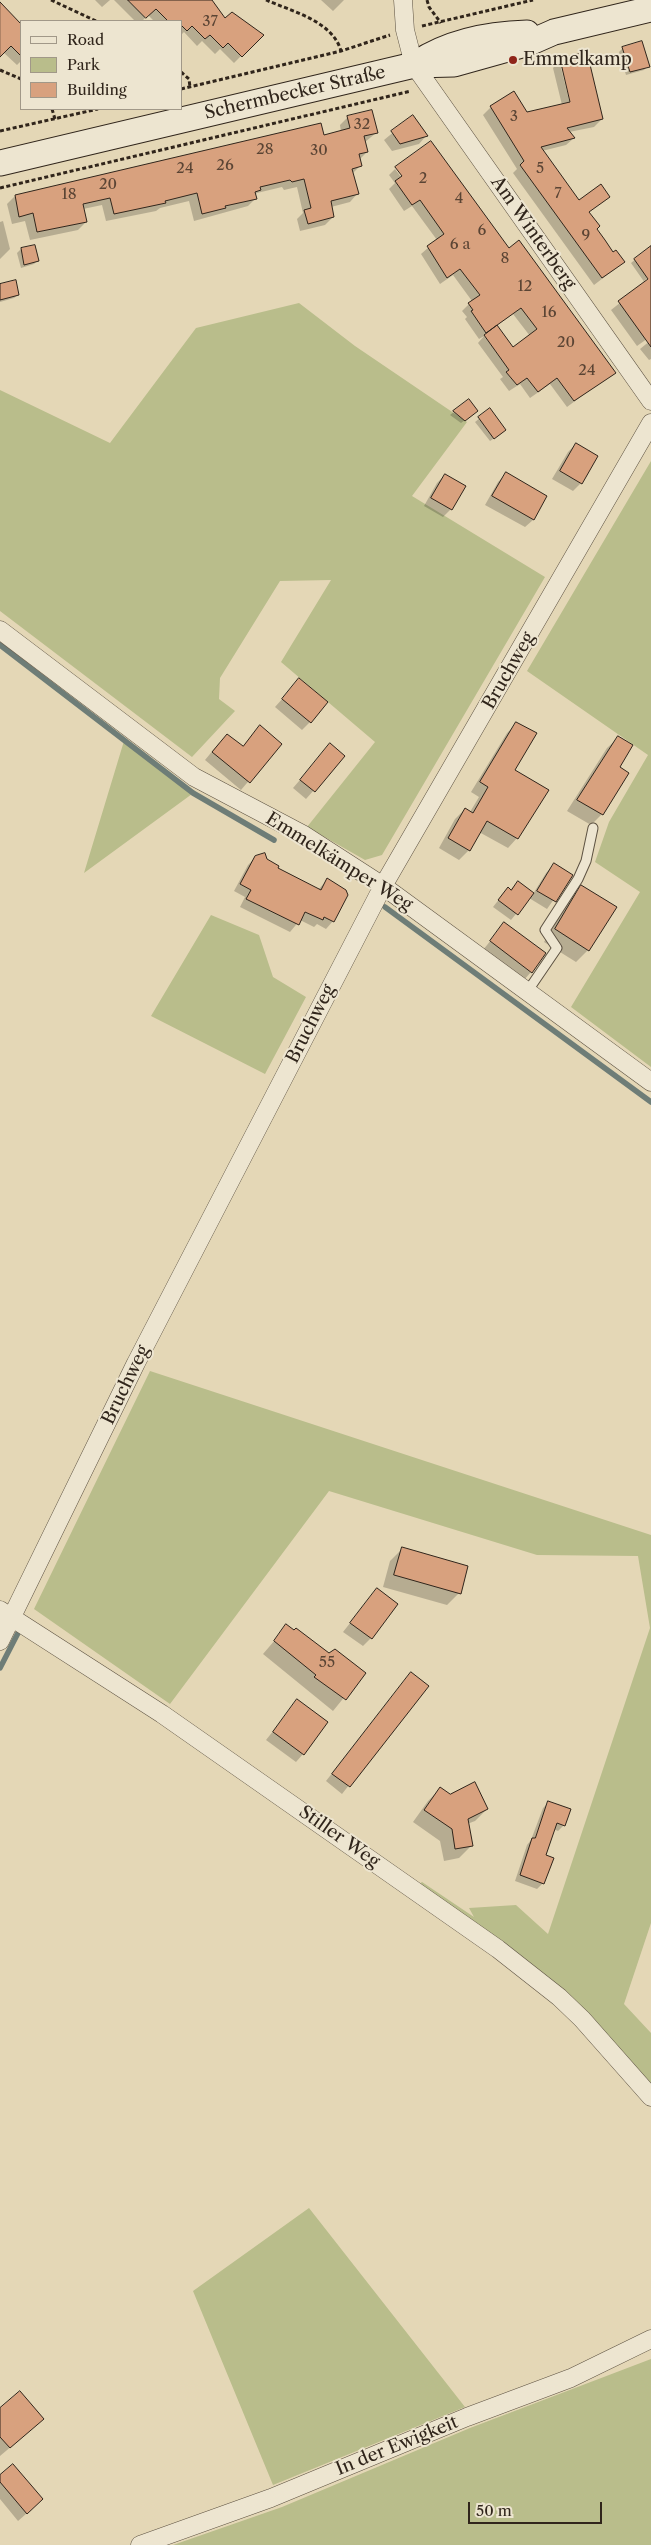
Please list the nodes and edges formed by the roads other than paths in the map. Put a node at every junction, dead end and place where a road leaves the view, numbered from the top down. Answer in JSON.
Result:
{"nodes":[{"id":1,"x":403,"y":0,"type":"edge"},
{"id":2,"x":651,"y":9,"type":"edge"},
{"id":3,"x":414,"y":65,"type":"junction"},
{"id":4,"x":0,"y":163,"type":"edge"},
{"id":5,"x":651,"y":401,"type":"edge"},
{"id":6,"x":651,"y":423,"type":"edge"},
{"id":7,"x":0,"y":630,"type":"edge"},
{"id":8,"x":593,"y":828,"type":"dead end"},
{"id":9,"x":383,"y":886,"type":"junction"},
{"id":10,"x":527,"y":992,"type":"junction"},
{"id":11,"x":651,"y":1082,"type":"edge"},
{"id":12,"x":6,"y":1613,"type":"edge"},
{"id":13,"x":0,"y":1641,"type":"edge"},
{"id":14,"x":651,"y":2097,"type":"edge"},
{"id":15,"x":651,"y":2339,"type":"edge"},
{"id":16,"x":140,"y":2545,"type":"edge"}],
"edges":[{"from":1,"to":3,"type":"street"},
{"from":2,"to":3,"type":"main road","name":"Schermbecker Straße"},
{"from":3,"to":4,"type":"main road","name":"Schermbecker Straße"},
{"from":3,"to":5,"type":"street","name":"Am Winterberg"},
{"from":6,"to":9,"type":"street","name":"Bruchweg"},
{"from":7,"to":9,"type":"street","name":"Emmelkämper Weg"},
{"from":8,"to":10,"type":"lane"},
{"from":9,"to":10,"type":"street","name":"Emmelkämper Weg"},
{"from":9,"to":12,"type":"street","name":"Bruchweg"},
{"from":10,"to":11,"type":"street","name":"Emmelkämper Weg"},
{"from":12,"to":13,"type":"street","name":"Bruchweg"},
{"from":12,"to":14,"type":"street","name":"Stiller Weg"},
{"from":15,"to":16,"type":"street","name":"In der Ewigkeit"}]}
